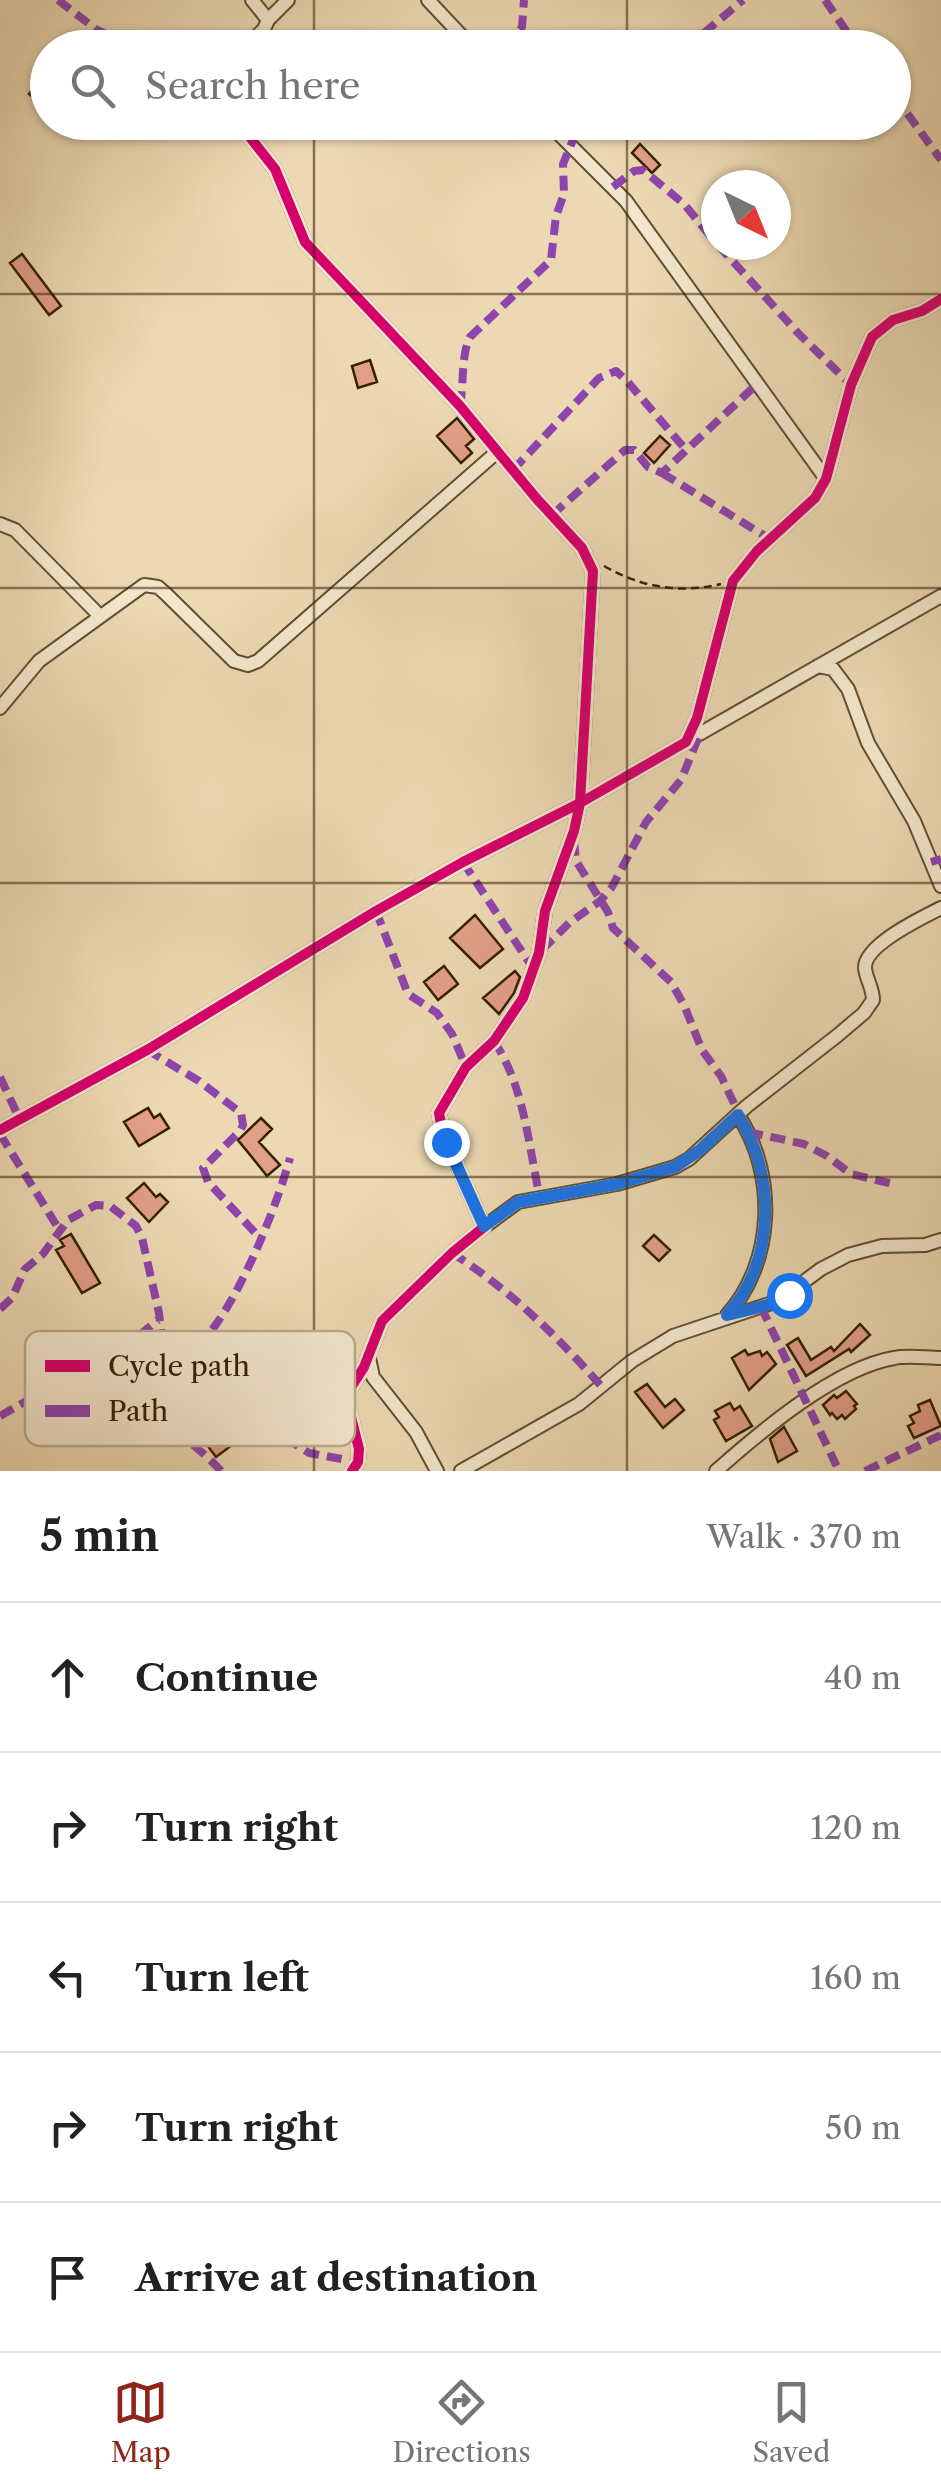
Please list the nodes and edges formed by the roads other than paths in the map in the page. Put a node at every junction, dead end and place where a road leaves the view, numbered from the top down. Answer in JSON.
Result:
{"nodes":[{"id":1,"x":252,"y":0,"type":"edge"},
{"id":2,"x":288,"y":0,"type":"edge"},
{"id":3,"x":428,"y":0,"type":"edge"},
{"id":4,"x":268,"y":20,"type":"junction"},
{"id":5,"x":263,"y":30,"type":"edge"},
{"id":6,"x":457,"y":30,"type":"edge"},
{"id":7,"x":252,"y":140,"type":"edge"},
{"id":8,"x":566,"y":140,"type":"edge"},
{"id":9,"x":941,"y":299,"type":"edge"},
{"id":10,"x":497,"y":452,"type":"junction"},
{"id":11,"x":826,"y":479,"type":"junction"},
{"id":12,"x":0,"y":524,"type":"edge"},
{"id":13,"x":941,"y":596,"type":"edge"},
{"id":14,"x":99,"y":616,"type":"junction"},
{"id":15,"x":818,"y":666,"type":"junction"},
{"id":16,"x":0,"y":708,"type":"edge"},
{"id":17,"x":686,"y":742,"type":"junction"},
{"id":18,"x":580,"y":804,"type":"junction"},
{"id":19,"x":941,"y":886,"type":"edge"},
{"id":20,"x":941,"y":908,"type":"edge"},
{"id":21,"x":738,"y":1115,"type":"junction"},
{"id":22,"x":0,"y":1130,"type":"edge"},
{"id":23,"x":484,"y":1226,"type":"junction"},
{"id":24,"x":941,"y":1240,"type":"edge"},
{"id":25,"x":727,"y":1315,"type":"junction"},
{"id":26,"x":369,"y":1356,"type":"junction"},
{"id":27,"x":941,"y":1358,"type":"edge"},
{"id":28,"x":355,"y":1379,"type":"edge"},
{"id":29,"x":355,"y":1431,"type":"edge"},
{"id":30,"x":352,"y":1471,"type":"edge"},
{"id":31,"x":438,"y":1471,"type":"edge"},
{"id":32,"x":460,"y":1471,"type":"edge"},
{"id":33,"x":716,"y":1471,"type":"edge"}],
"edges":[{"from":1,"to":4,"type":"street"},
{"from":2,"to":4,"type":"street"},
{"from":3,"to":6,"type":"street"},
{"from":4,"to":5,"type":"street"},
{"from":7,"to":10,"type":"street"},
{"from":8,"to":11,"type":"street"},
{"from":9,"to":11,"type":"street"},
{"from":10,"to":14,"type":"street"},
{"from":10,"to":18,"type":"street"},
{"from":11,"to":17,"type":"street"},
{"from":12,"to":14,"type":"street"},
{"from":13,"to":15,"type":"street"},
{"from":14,"to":16,"type":"street"},
{"from":15,"to":17,"type":"street"},
{"from":15,"to":19,"type":"street"},
{"from":17,"to":18,"type":"street"},
{"from":18,"to":22,"type":"street"},
{"from":18,"to":23,"type":"street"},
{"from":20,"to":21,"type":"street"},
{"from":21,"to":23,"type":"street"},
{"from":21,"to":25,"type":"street"},
{"from":23,"to":26,"type":"street"},
{"from":24,"to":25,"type":"street"},
{"from":25,"to":32,"type":"street"},
{"from":26,"to":28,"type":"street"},
{"from":26,"to":31,"type":"street"},
{"from":27,"to":33,"type":"street"},
{"from":29,"to":30,"type":"street"}]}
